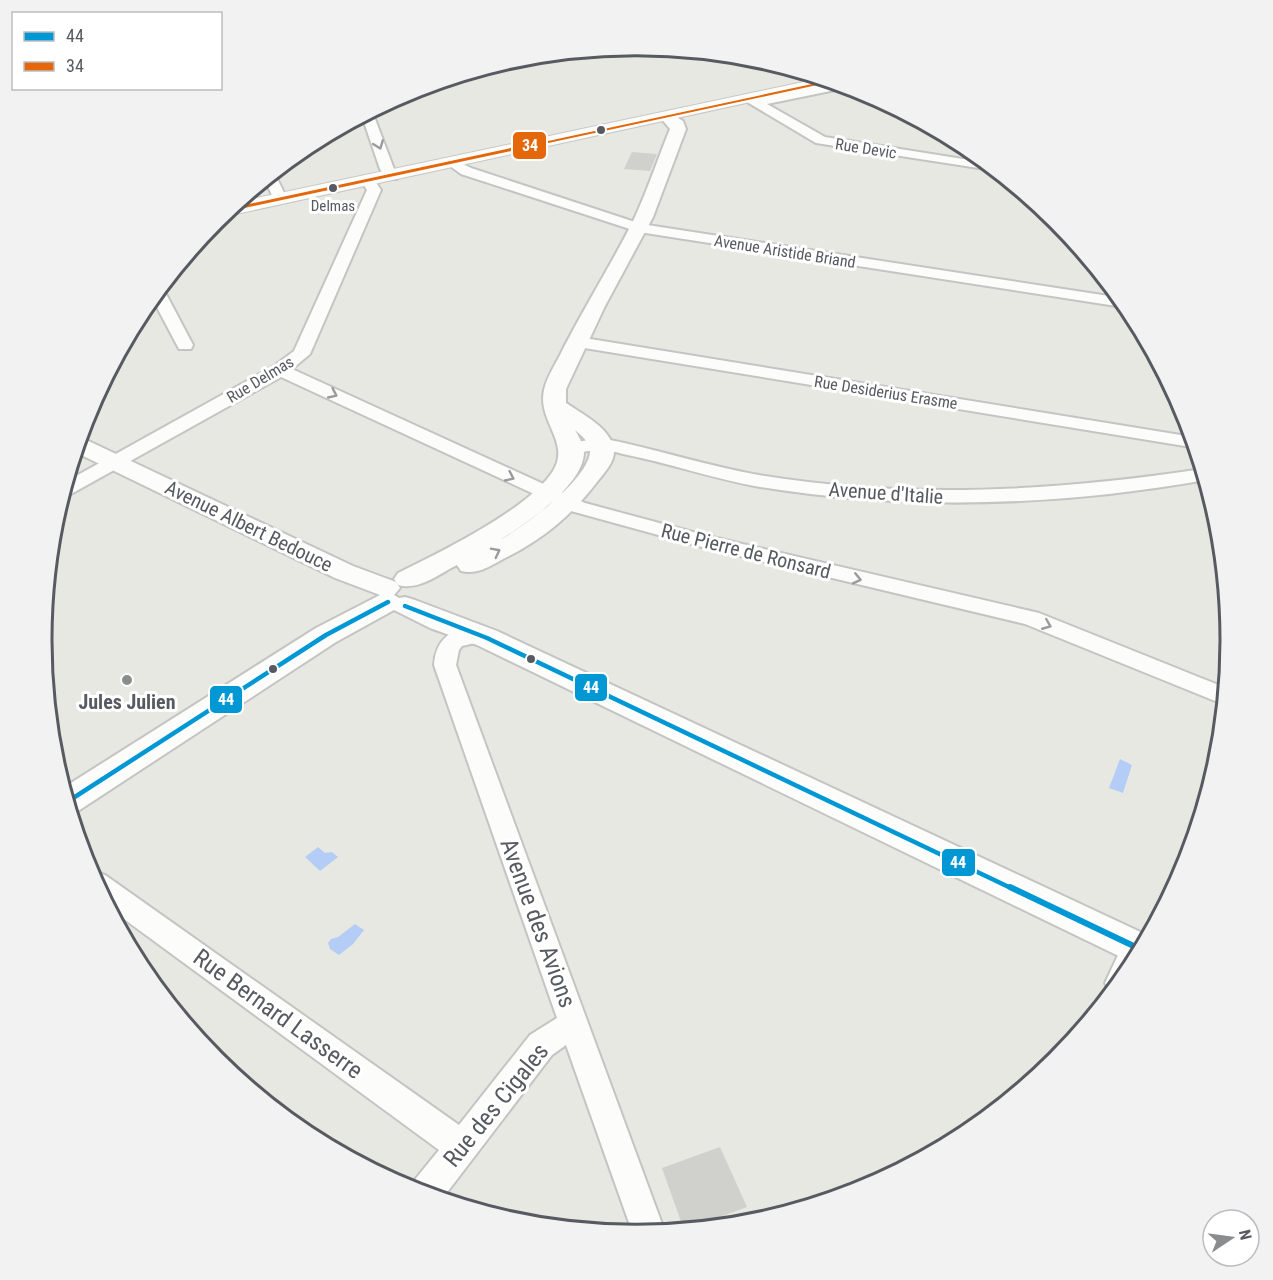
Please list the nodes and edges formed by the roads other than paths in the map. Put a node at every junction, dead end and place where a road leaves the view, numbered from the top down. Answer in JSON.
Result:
{"nodes":[{"id":1,"x":816,"y":85,"type":"edge"},
{"id":2,"x":827,"y":88,"type":"edge"},
{"id":3,"x":752,"y":101,"type":"junction"},
{"id":4,"x":668,"y":117,"type":"junction"},
{"id":5,"x":370,"y":121,"type":"edge"},
{"id":6,"x":453,"y":163,"type":"junction"},
{"id":7,"x":976,"y":165,"type":"edge"},
{"id":8,"x":392,"y":176,"type":"junction"},
{"id":9,"x":368,"y":181,"type":"junction"},
{"id":10,"x":273,"y":183,"type":"edge"},
{"id":11,"x":280,"y":199,"type":"junction"},
{"id":12,"x":246,"y":206,"type":"edge"},
{"id":13,"x":639,"y":228,"type":"junction"},
{"id":14,"x":162,"y":301,"type":"edge"},
{"id":15,"x":1112,"y":302,"type":"edge"},
{"id":16,"x":578,"y":342,"type":"junction"},
{"id":17,"x":185,"y":345,"type":"dead end"},
{"id":18,"x":280,"y":369,"type":"junction"},
{"id":19,"x":555,"y":405,"type":"junction"},
{"id":20,"x":1186,"y":441,"type":"edge"},
{"id":21,"x":600,"y":444,"type":"junction"},
{"id":22,"x":85,"y":447,"type":"edge"},
{"id":23,"x":572,"y":448,"type":"junction"},
{"id":24,"x":114,"y":461,"type":"junction"},
{"id":25,"x":1197,"y":476,"type":"edge"},
{"id":26,"x":73,"y":485,"type":"edge"},
{"id":27,"x":558,"y":499,"type":"junction"},
{"id":28,"x":406,"y":594,"type":"junction"},
{"id":29,"x":475,"y":632,"type":"junction"},
{"id":30,"x":1218,"y":694,"type":"edge"},
{"id":31,"x":74,"y":798,"type":"edge"},
{"id":32,"x":112,"y":895,"type":"edge"},
{"id":33,"x":1134,"y":945,"type":"edge"},
{"id":34,"x":574,"y":1023,"type":"junction"},
{"id":35,"x":460,"y":1146,"type":"junction"},
{"id":36,"x":431,"y":1186,"type":"edge"},
{"id":37,"x":646,"y":1224,"type":"edge"}],
"edges":[{"from":1,"to":3,"type":"main road"},
{"from":2,"to":3,"type":"street"},
{"from":3,"to":4,"type":"main road"},
{"from":3,"to":7,"type":"street","name":"Rue Devic"},
{"from":4,"to":6,"type":"main road"},
{"from":4,"to":13,"type":"street"},
{"from":5,"to":8,"type":"street","one_way":true},
{"from":6,"to":8,"type":"main road"},
{"from":6,"to":13,"type":"street","name":"Avenue Aristide Briand"},
{"from":8,"to":9,"type":"main road"},
{"from":9,"to":11,"type":"main road"},
{"from":9,"to":18,"type":"street","name":"Rue Delmas"},
{"from":10,"to":11,"type":"street"},
{"from":11,"to":12,"type":"main road"},
{"from":13,"to":15,"type":"street","name":"Avenue Aristide Briand"},
{"from":13,"to":16,"type":"street"},
{"from":14,"to":17,"type":"street"},
{"from":16,"to":19,"type":"street"},
{"from":16,"to":20,"type":"street","name":"Rue Desiderius Erasme"},
{"from":18,"to":24,"type":"street","name":"Rue Delmas"},
{"from":18,"to":27,"type":"street","name":"Rue Pierre de Ronsard","one_way":true},
{"from":19,"to":21,"type":"street"},
{"from":19,"to":23,"type":"street"},
{"from":21,"to":23,"type":"street","name":"Avenue d'Italie"},
{"from":21,"to":25,"type":"street","name":"Avenue d'Italie"},
{"from":21,"to":27,"type":"street"},
{"from":22,"to":24,"type":"street","name":"Avenue Albert Bedouce"},
{"from":23,"to":27,"type":"street"},
{"from":24,"to":26,"type":"street","name":"Rue Delmas"},
{"from":24,"to":28,"type":"street","name":"Avenue Albert Bedouce"},
{"from":27,"to":28,"type":"street"},
{"from":27,"to":30,"type":"street","name":"Rue Pierre de Ronsard","one_way":true},
{"from":28,"to":29,"type":"street","name":"Avenue Albert Bedouce"},
{"from":28,"to":31,"type":"street"},
{"from":29,"to":33,"type":"street","name":"Avenue Albert Bedouce"},
{"from":29,"to":34,"type":"street","name":"Avenue des Avions"},
{"from":32,"to":35,"type":"street","name":"Rue Bernard Lasserre"},
{"from":34,"to":35,"type":"street","name":"Rue des Cigales"},
{"from":34,"to":37,"type":"street","name":"Avenue des Avions"},
{"from":35,"to":36,"type":"street","name":"Rue des Cigales"}]}
